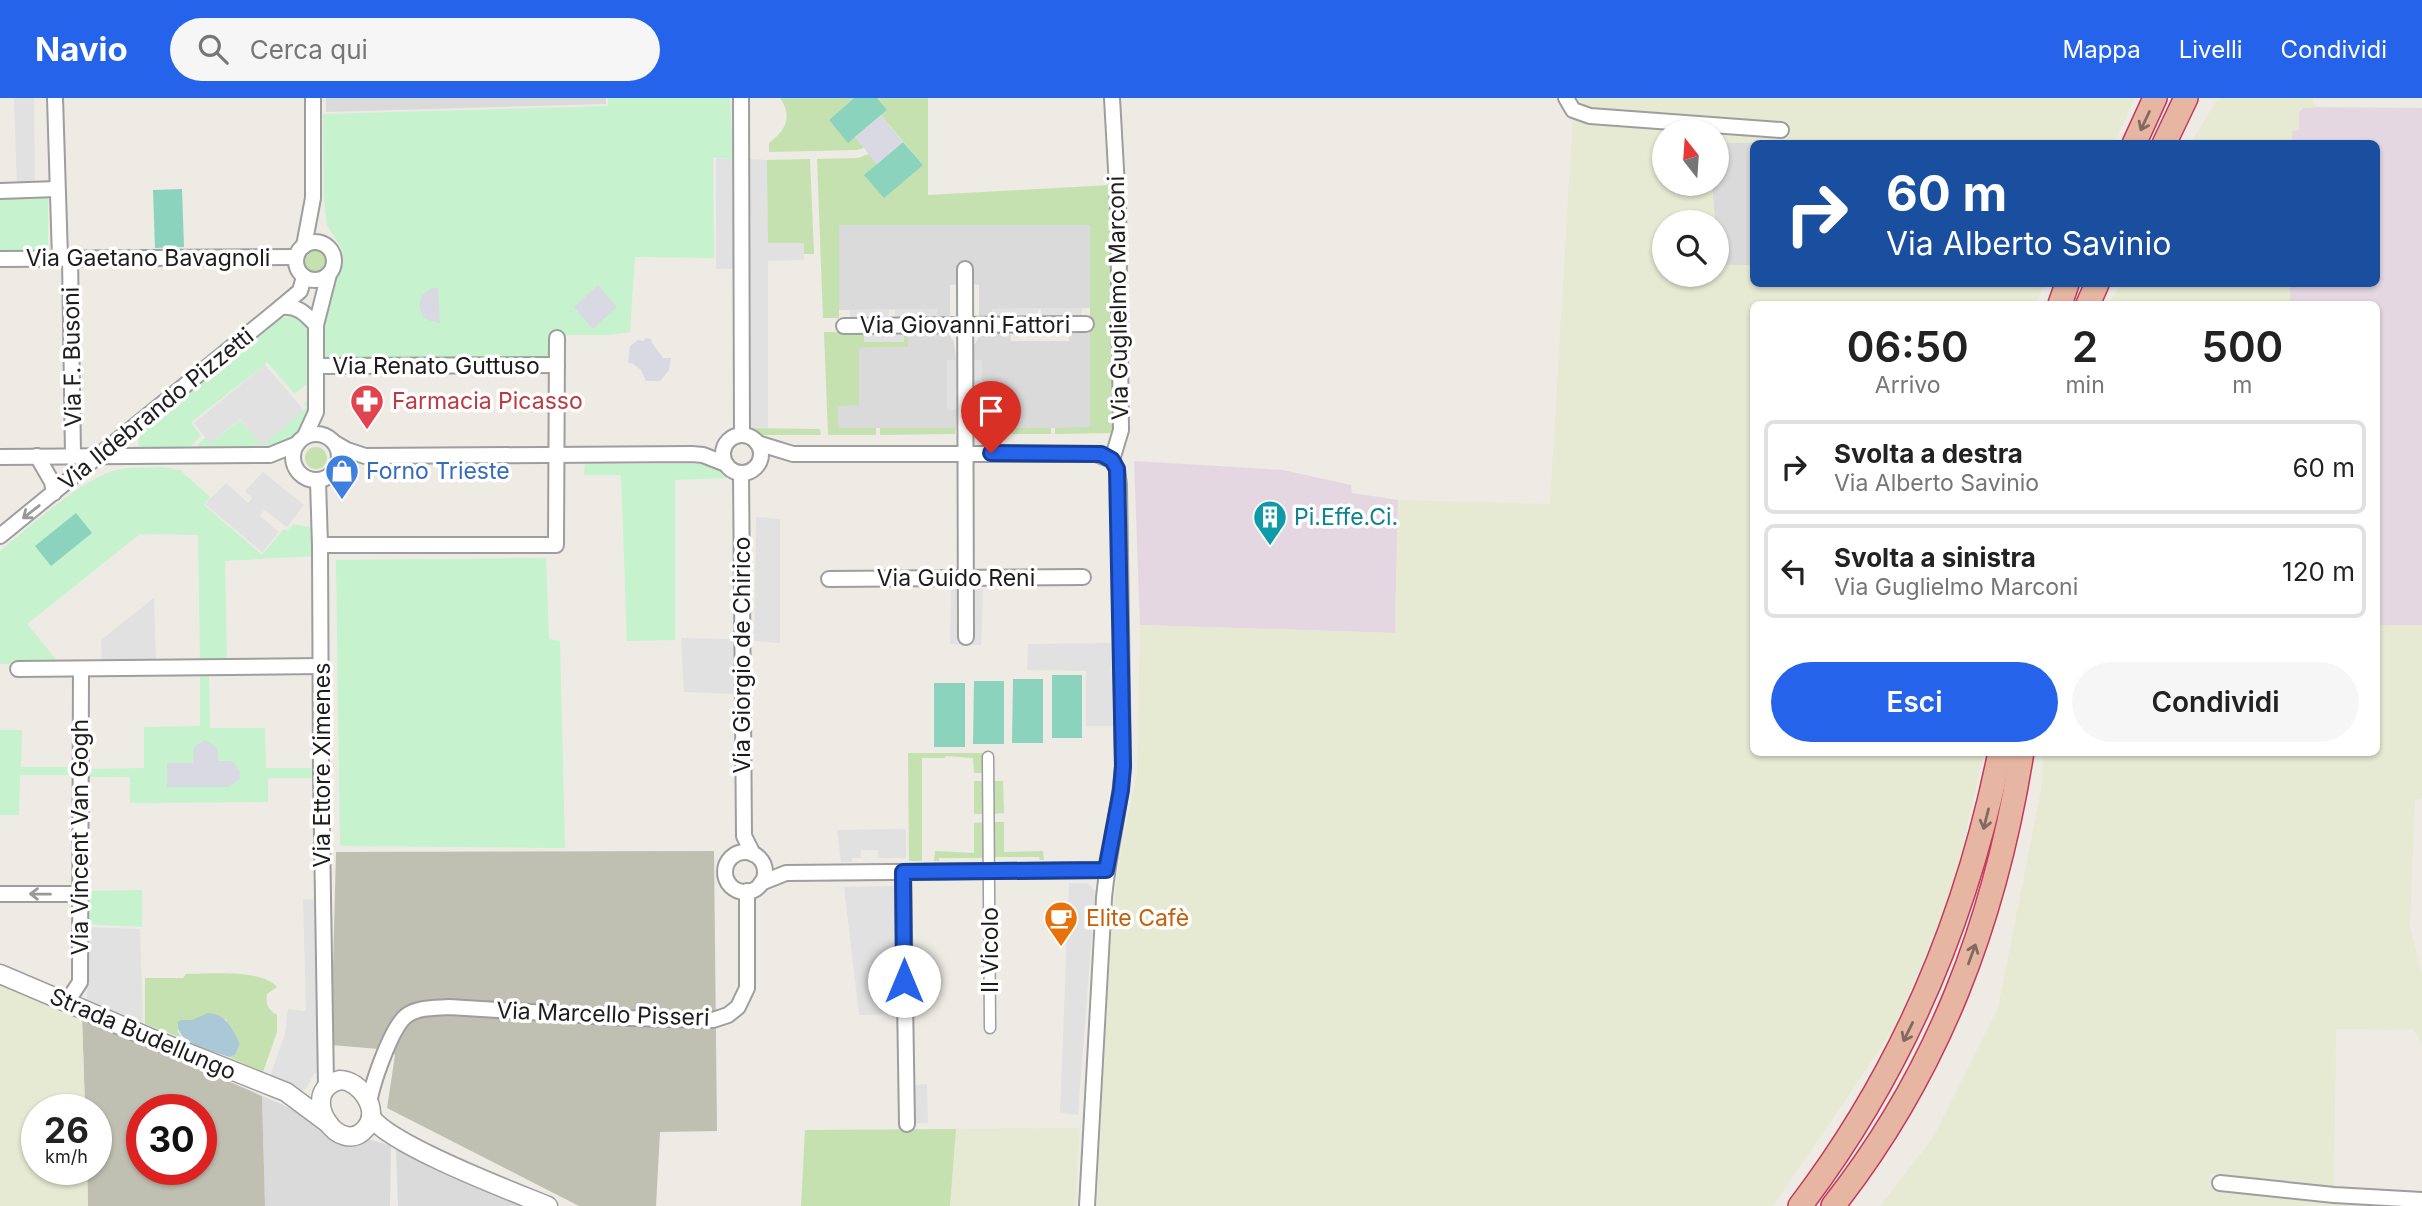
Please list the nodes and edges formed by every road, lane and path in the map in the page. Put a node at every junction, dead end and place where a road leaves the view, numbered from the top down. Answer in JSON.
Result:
{"nodes":[{"id":1,"x":55,"y":98,"type":"edge"},
{"id":2,"x":313,"y":98,"type":"edge"},
{"id":3,"x":741,"y":98,"type":"edge"},
{"id":4,"x":1112,"y":98,"type":"edge"},
{"id":5,"x":1566,"y":98,"type":"edge"},
{"id":6,"x":2155,"y":98,"type":"edge"},
{"id":7,"x":2186,"y":98,"type":"edge"},
{"id":8,"x":2197,"y":98,"type":"edge"},
{"id":9,"x":1781,"y":130,"type":"dead end"},
{"id":10,"x":2136,"y":140,"type":"edge"},
{"id":11,"x":2166,"y":140,"type":"edge"},
{"id":12,"x":2167,"y":140,"type":"edge"},
{"id":13,"x":57,"y":189,"type":"junction"},
{"id":14,"x":0,"y":191,"type":"edge"},
{"id":15,"x":313,"y":198,"type":"junction"},
{"id":16,"x":323,"y":244,"type":"junction"},
{"id":17,"x":300,"y":251,"type":"junction"},
{"id":18,"x":65,"y":258,"type":"junction"},
{"id":19,"x":0,"y":259,"type":"edge"},
{"id":20,"x":965,"y":269,"type":"dead end"},
{"id":21,"x":328,"y":274,"type":"junction"},
{"id":22,"x":304,"y":277,"type":"junction"},
{"id":23,"x":281,"y":307,"type":"junction"},
{"id":24,"x":1086,"y":324,"type":"dead end"},
{"id":25,"x":316,"y":325,"type":"junction"},
{"id":26,"x":965,"y":325,"type":"junction"},
{"id":27,"x":844,"y":326,"type":"dead end"},
{"id":28,"x":557,"y":338,"type":"dead end"},
{"id":29,"x":557,"y":365,"type":"junction"},
{"id":30,"x":316,"y":366,"type":"junction"},
{"id":31,"x":316,"y":412,"type":"junction"},
{"id":32,"x":139,"y":420,"type":"junction"},
{"id":33,"x":742,"y":435,"type":"junction"},
{"id":34,"x":301,"y":440,"type":"junction"},
{"id":35,"x":331,"y":440,"type":"junction"},
{"id":36,"x":727,"y":443,"type":"junction"},
{"id":37,"x":757,"y":443,"type":"junction"},
{"id":38,"x":965,"y":453,"type":"junction"},
{"id":39,"x":692,"y":454,"type":"junction"},
{"id":40,"x":793,"y":454,"type":"junction"},
{"id":41,"x":73,"y":455,"type":"junction"},
{"id":42,"x":98,"y":455,"type":"junction"},
{"id":43,"x":135,"y":455,"type":"junction"},
{"id":44,"x":270,"y":455,"type":"junction"},
{"id":45,"x":556,"y":455,"type":"junction"},
{"id":46,"x":37,"y":456,"type":"junction"},
{"id":47,"x":365,"y":456,"type":"junction"},
{"id":48,"x":0,"y":457,"type":"edge"},
{"id":49,"x":1112,"y":460,"type":"junction"},
{"id":50,"x":726,"y":464,"type":"junction"},
{"id":51,"x":756,"y":467,"type":"junction"},
{"id":52,"x":295,"y":468,"type":"junction"},
{"id":53,"x":335,"y":471,"type":"junction"},
{"id":54,"x":741,"y":473,"type":"junction"},
{"id":55,"x":317,"y":481,"type":"junction"},
{"id":56,"x":54,"y":493,"type":"junction"},
{"id":57,"x":0,"y":536,"type":"edge"},
{"id":58,"x":320,"y":545,"type":"junction"},
{"id":59,"x":1083,"y":577,"type":"dead end"},
{"id":60,"x":965,"y":578,"type":"junction"},
{"id":61,"x":830,"y":579,"type":"dead end"},
{"id":62,"x":966,"y":637,"type":"dead end"},
{"id":63,"x":321,"y":666,"type":"junction"},
{"id":64,"x":18,"y":669,"type":"dead end"},
{"id":65,"x":80,"y":669,"type":"junction"},
{"id":66,"x":1999,"y":756,"type":"edge"},
{"id":67,"x":2021,"y":756,"type":"edge"},
{"id":68,"x":988,"y":757,"type":"dead end"},
{"id":69,"x":744,"y":836,"type":"junction"},
{"id":70,"x":733,"y":856,"type":"junction"},
{"id":71,"x":757,"y":858,"type":"junction"},
{"id":72,"x":1106,"y":870,"type":"junction"},
{"id":73,"x":903,"y":872,"type":"junction"},
{"id":74,"x":989,"y":872,"type":"junction"},
{"id":75,"x":786,"y":873,"type":"junction"},
{"id":76,"x":761,"y":883,"type":"junction"},
{"id":77,"x":747,"y":891,"type":"junction"},
{"id":78,"x":0,"y":894,"type":"edge"},
{"id":79,"x":80,"y":894,"type":"junction"},
{"id":80,"x":0,"y":974,"type":"edge"},
{"id":81,"x":67,"y":1002,"type":"junction"},
{"id":82,"x":990,"y":1028,"type":"dead end"},
{"id":83,"x":381,"y":1067,"type":"junction"},
{"id":84,"x":1912,"y":1085,"type":"junction"},
{"id":85,"x":335,"y":1086,"type":"junction"},
{"id":86,"x":286,"y":1093,"type":"junction"},
{"id":87,"x":370,"y":1111,"type":"junction"},
{"id":88,"x":1860,"y":1119,"type":"junction"},
{"id":89,"x":329,"y":1124,"type":"junction"},
{"id":90,"x":906,"y":1124,"type":"dead end"},
{"id":91,"x":352,"y":1137,"type":"junction"},
{"id":92,"x":402,"y":1140,"type":"junction"},
{"id":93,"x":2220,"y":1183,"type":"dead end"},
{"id":94,"x":2422,"y":1200,"type":"edge"},
{"id":95,"x":548,"y":1206,"type":"edge"},
{"id":96,"x":1087,"y":1206,"type":"edge"},
{"id":97,"x":1788,"y":1206,"type":"edge"},
{"id":98,"x":1800,"y":1206,"type":"edge"},
{"id":99,"x":1833,"y":1206,"type":"edge"},
{"id":100,"x":1844,"y":1206,"type":"edge"}],
"edges":[{"from":1,"to":13,"type":"street","name":"Via F. Busoni"},
{"from":2,"to":15,"type":"street"},
{"from":3,"to":33,"type":"street"},
{"from":4,"to":49,"type":"street","name":"Via Guglielmo Marconi"},
{"from":5,"to":9,"type":"street"},
{"from":6,"to":10,"type":"highway","one_way":true},
{"from":7,"to":11,"type":"highway"},
{"from":8,"to":12,"type":"street"},
{"from":13,"to":14,"type":"street"},
{"from":13,"to":18,"type":"street","name":"Via F. Busoni"},
{"from":15,"to":16,"type":"street"},
{"from":15,"to":17,"type":"street"},
{"from":16,"to":17,"type":"street"},
{"from":16,"to":21,"type":"street"},
{"from":17,"to":18,"type":"street","name":"Via Gaetano Bavagnoli"},
{"from":17,"to":22,"type":"street"},
{"from":18,"to":19,"type":"street","name":"Via Gaetano Bavagnoli"},
{"from":18,"to":41,"type":"street","name":"Via F. Busoni"},
{"from":20,"to":26,"type":"street"},
{"from":21,"to":22,"type":"street"},
{"from":21,"to":25,"type":"street"},
{"from":22,"to":23,"type":"street","name":"Via Ildebrando Pizzetti"},
{"from":22,"to":25,"type":"street"},
{"from":23,"to":25,"type":"street"},
{"from":23,"to":32,"type":"street","name":"Via Ildebrando Pizzetti"},
{"from":24,"to":26,"type":"street","name":"Via Giovanni Fattori"},
{"from":25,"to":30,"type":"street"},
{"from":26,"to":27,"type":"street","name":"Via Giovanni Fattori"},
{"from":26,"to":38,"type":"street"},
{"from":28,"to":29,"type":"street"},
{"from":29,"to":30,"type":"street","name":"Via Renato Guttuso"},
{"from":29,"to":45,"type":"street"},
{"from":30,"to":31,"type":"street"},
{"from":31,"to":34,"type":"street"},
{"from":31,"to":35,"type":"street"},
{"from":32,"to":42,"type":"street","name":"Via Ildebrando Pizzetti"},
{"from":32,"to":43,"type":"street"},
{"from":33,"to":36,"type":"street"},
{"from":33,"to":37,"type":"street"},
{"from":34,"to":35,"type":"street"},
{"from":34,"to":44,"type":"street"},
{"from":34,"to":52,"type":"street"},
{"from":35,"to":47,"type":"street"},
{"from":35,"to":53,"type":"street"},
{"from":36,"to":39,"type":"street"},
{"from":36,"to":50,"type":"street"},
{"from":37,"to":40,"type":"street"},
{"from":37,"to":51,"type":"street"},
{"from":38,"to":40,"type":"street"},
{"from":38,"to":49,"type":"street"},
{"from":38,"to":60,"type":"street"},
{"from":39,"to":45,"type":"street"},
{"from":39,"to":50,"type":"street"},
{"from":40,"to":51,"type":"street"},
{"from":41,"to":42,"type":"street"},
{"from":41,"to":46,"type":"street"},
{"from":42,"to":43,"type":"street"},
{"from":42,"to":56,"type":"street","name":"Via Ildebrando Pizzetti"},
{"from":43,"to":44,"type":"street"},
{"from":44,"to":52,"type":"street"},
{"from":45,"to":47,"type":"street"},
{"from":45,"to":58,"type":"street"},
{"from":46,"to":48,"type":"street"},
{"from":46,"to":56,"type":"street"},
{"from":47,"to":53,"type":"street"},
{"from":49,"to":72,"type":"street","name":"Via Guglielmo Marconi"},
{"from":50,"to":54,"type":"street"},
{"from":51,"to":54,"type":"street"},
{"from":52,"to":55,"type":"street"},
{"from":53,"to":55,"type":"street"},
{"from":54,"to":69,"type":"street","name":"Via Giorgio de Chirico"},
{"from":55,"to":58,"type":"street","name":"Via Ettore Ximenes"},
{"from":56,"to":57,"type":"street","name":"Via Ildebrando Pizzetti","one_way":true},
{"from":58,"to":63,"type":"street","name":"Via Ettore Ximenes"},
{"from":59,"to":60,"type":"street","name":"Via Guido Reni"},
{"from":60,"to":61,"type":"street","name":"Via Guido Reni"},
{"from":60,"to":62,"type":"street"},
{"from":63,"to":65,"type":"street"},
{"from":63,"to":85,"type":"street","name":"Via Ettore Ximenes"},
{"from":64,"to":65,"type":"street"},
{"from":65,"to":79,"type":"street","name":"Via Vincent Van Gogh"},
{"from":66,"to":88,"type":"highway","one_way":true},
{"from":84,"to":67,"type":"highway","one_way":true},
{"from":68,"to":74,"type":"street","name":"Il Vicolo"},
{"from":69,"to":70,"type":"street"},
{"from":69,"to":71,"type":"street"},
{"from":70,"to":71,"type":"street"},
{"from":70,"to":77,"type":"street"},
{"from":71,"to":75,"type":"street"},
{"from":71,"to":76,"type":"street"},
{"from":72,"to":74,"type":"street"},
{"from":72,"to":96,"type":"street","name":"Via Guglielmo Marconi"},
{"from":73,"to":74,"type":"street"},
{"from":73,"to":75,"type":"street"},
{"from":73,"to":90,"type":"street"},
{"from":74,"to":82,"type":"street","name":"Il Vicolo"},
{"from":75,"to":76,"type":"street"},
{"from":76,"to":77,"type":"street"},
{"from":77,"to":83,"type":"street","name":"Via Marcello Pisseri"},
{"from":79,"to":78,"type":"street","one_way":true},
{"from":79,"to":81,"type":"street","name":"Via Vincent Van Gogh"},
{"from":80,"to":81,"type":"street","name":"Strada Budellungo"},
{"from":81,"to":86,"type":"street","name":"Strada Budellungo"},
{"from":83,"to":85,"type":"street"},
{"from":83,"to":87,"type":"street","name":"Via Marcello Pisseri"},
{"from":84,"to":99,"type":"highway"},
{"from":84,"to":100,"type":"highway"},
{"from":85,"to":86,"type":"street","name":"Strada Budellungo"},
{"from":85,"to":87,"type":"street"},
{"from":85,"to":89,"type":"street"},
{"from":86,"to":89,"type":"street","name":"Strada Budellungo"},
{"from":87,"to":91,"type":"street"},
{"from":87,"to":92,"type":"street"},
{"from":88,"to":97,"type":"highway"},
{"from":88,"to":98,"type":"highway"},
{"from":89,"to":91,"type":"street","name":"Strada Budellungo"},
{"from":91,"to":92,"type":"street"},
{"from":92,"to":95,"type":"street"},
{"from":93,"to":94,"type":"street"}]}
